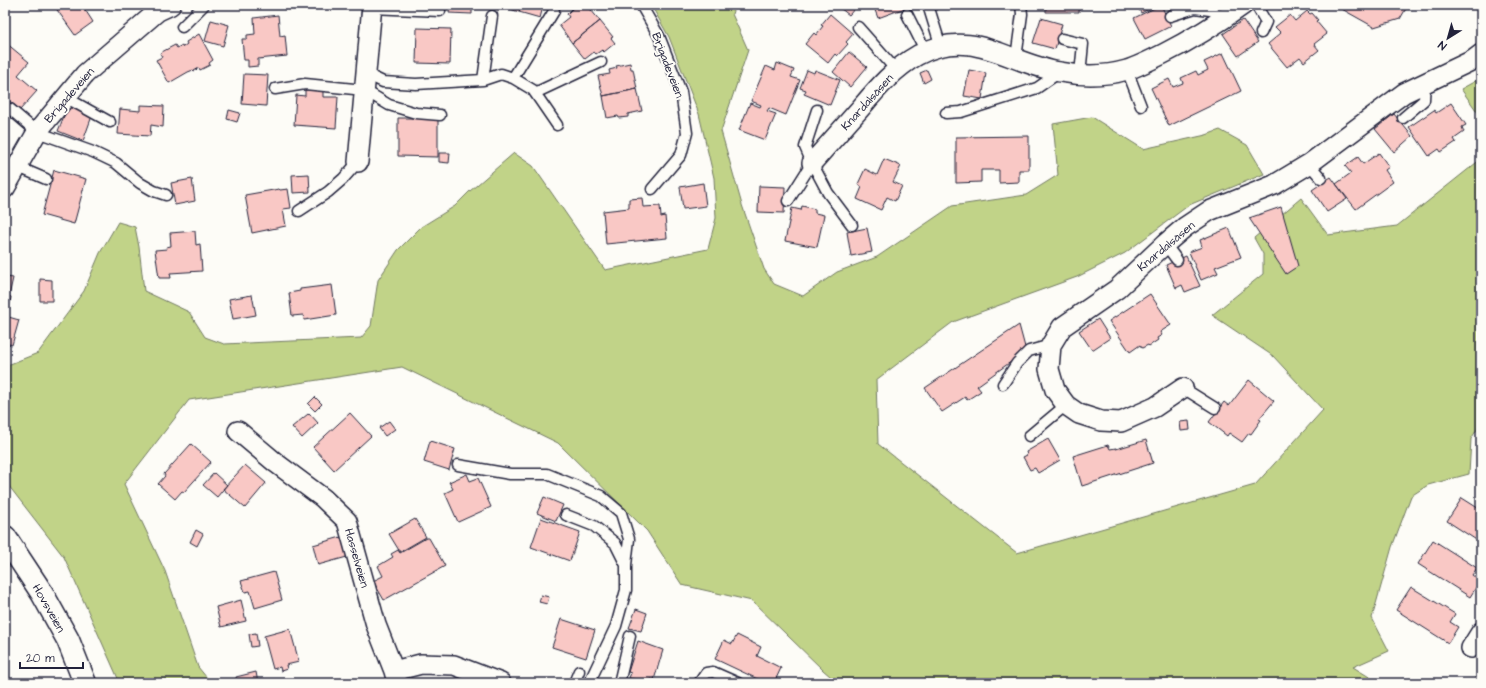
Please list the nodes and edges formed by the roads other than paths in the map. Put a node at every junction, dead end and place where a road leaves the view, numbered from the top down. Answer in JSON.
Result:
{"nodes":[{"id":1,"x":171,"y":5,"type":"edge"},
{"id":2,"x":204,"y":5,"type":"edge"},
{"id":3,"x":641,"y":5,"type":"edge"},
{"id":4,"x":928,"y":5,"type":"edge"},
{"id":5,"x":1021,"y":5,"type":"edge"},
{"id":6,"x":1243,"y":5,"type":"edge"},
{"id":7,"x":1256,"y":5,"type":"edge"},
{"id":8,"x":371,"y":6,"type":"edge"},
{"id":9,"x":440,"y":11,"type":"dead end"},
{"id":10,"x":554,"y":11,"type":"dead end"},
{"id":11,"x":907,"y":14,"type":"dead end"},
{"id":12,"x":492,"y":16,"type":"dead end"},
{"id":13,"x":1170,"y":16,"type":"dead end"},
{"id":14,"x":1227,"y":17,"type":"junction"},
{"id":15,"x":182,"y":27,"type":"dead end"},
{"id":16,"x":858,"y":27,"type":"dead end"},
{"id":17,"x":1261,"y":33,"type":"dead end"},
{"id":18,"x":1062,"y":39,"type":"dead end"},
{"id":19,"x":934,"y":49,"type":"junction"},
{"id":20,"x":1481,"y":54,"type":"edge"},
{"id":21,"x":1016,"y":58,"type":"junction"},
{"id":22,"x":601,"y":62,"type":"dead end"},
{"id":23,"x":896,"y":70,"type":"junction"},
{"id":24,"x":1127,"y":70,"type":"junction"},
{"id":25,"x":1060,"y":72,"type":"junction"},
{"id":26,"x":1080,"y":74,"type":"junction"},
{"id":27,"x":513,"y":78,"type":"junction"},
{"id":28,"x":483,"y":80,"type":"junction"},
{"id":29,"x":365,"y":82,"type":"junction"},
{"id":30,"x":1426,"y":82,"type":"junction"},
{"id":31,"x":274,"y":89,"type":"dead end"},
{"id":32,"x":535,"y":93,"type":"junction"},
{"id":33,"x":65,"y":97,"type":"junction"},
{"id":34,"x":1141,"y":106,"type":"dead end"},
{"id":35,"x":10,"y":109,"type":"dead end"},
{"id":36,"x":817,"y":110,"type":"dead end"},
{"id":37,"x":946,"y":113,"type":"dead end"},
{"id":38,"x":440,"y":115,"type":"dead end"},
{"id":39,"x":1404,"y":118,"type":"dead end"},
{"id":40,"x":110,"y":122,"type":"dead end"},
{"id":41,"x":557,"y":125,"type":"dead end"},
{"id":42,"x":37,"y":132,"type":"junction"},
{"id":43,"x":358,"y":162,"type":"joint"},
{"id":44,"x":812,"y":163,"type":"junction"},
{"id":45,"x":1309,"y":164,"type":"junction"},
{"id":46,"x":10,"y":176,"type":"edge"},
{"id":47,"x":46,"y":178,"type":"dead end"},
{"id":48,"x":1321,"y":178,"type":"dead end"},
{"id":49,"x":652,"y":189,"type":"dead end"},
{"id":50,"x":166,"y":195,"type":"dead end"},
{"id":51,"x":788,"y":201,"type":"dead end"},
{"id":52,"x":300,"y":211,"type":"dead end"},
{"id":53,"x":852,"y":224,"type":"dead end"},
{"id":54,"x":1165,"y":244,"type":"junction"},
{"id":55,"x":1177,"y":260,"type":"dead end"},
{"id":56,"x":1051,"y":345,"type":"junction"},
{"id":57,"x":1003,"y":384,"type":"dead end"},
{"id":58,"x":1183,"y":388,"type":"joint"},
{"id":59,"x":1066,"y":405,"type":"junction"},
{"id":60,"x":1215,"y":408,"type":"dead end"},
{"id":61,"x":238,"y":431,"type":"dead end"},
{"id":62,"x":1029,"y":436,"type":"dead end"},
{"id":63,"x":458,"y":465,"type":"dead end"},
{"id":64,"x":566,"y":515,"type":"dead end"},
{"id":65,"x":5,"y":537,"type":"edge"},
{"id":66,"x":626,"y":565,"type":"junction"},
{"id":67,"x":1481,"y":632,"type":"edge"},
{"id":68,"x":630,"y":636,"type":"dead end"},
{"id":69,"x":1471,"y":648,"type":"dead end"},
{"id":70,"x":579,"y":671,"type":"dead end"},
{"id":71,"x":396,"y":677,"type":"edge"},
{"id":72,"x":85,"y":683,"type":"edge"},
{"id":73,"x":501,"y":683,"type":"edge"},
{"id":74,"x":574,"y":683,"type":"edge"},
{"id":75,"x":589,"y":683,"type":"edge"},
{"id":76,"x":622,"y":683,"type":"edge"},
{"id":77,"x":699,"y":683,"type":"edge"},
{"id":78,"x":738,"y":683,"type":"edge"}],
"edges":[{"from":1,"to":33,"type":"street","name":"Brigadeveien"},
{"from":2,"to":15,"type":"lane"},
{"from":3,"to":49,"type":"lane","name":"Brigadeveien"},
{"from":4,"to":19,"type":"lane"},
{"from":5,"to":21,"type":"lane"},
{"from":6,"to":14,"type":"street","name":"Knardalsåsen"},
{"from":7,"to":17,"type":"lane"},
{"from":8,"to":9,"type":"lane"},
{"from":8,"to":29,"type":"street"},
{"from":10,"to":27,"type":"lane"},
{"from":11,"to":19,"type":"lane"},
{"from":12,"to":28,"type":"lane"},
{"from":13,"to":14,"type":"lane"},
{"from":14,"to":24,"type":"street","name":"Knardalsåsen"},
{"from":16,"to":23,"type":"lane"},
{"from":18,"to":26,"type":"lane"},
{"from":19,"to":21,"type":"street","name":"Knardalsåsen"},
{"from":19,"to":23,"type":"street","name":"Knardalsåsen"},
{"from":20,"to":30,"type":"street","name":"Knardalsåsen"},
{"from":21,"to":25,"type":"street","name":"Knardalsåsen"},
{"from":22,"to":32,"type":"lane"},
{"from":23,"to":44,"type":"street","name":"Knardalsåsen"},
{"from":24,"to":26,"type":"street","name":"Knardalsåsen"},
{"from":24,"to":34,"type":"lane"},
{"from":25,"to":26,"type":"street","name":"Knardalsåsen"},
{"from":25,"to":37,"type":"lane"},
{"from":27,"to":28,"type":"lane"},
{"from":27,"to":32,"type":"lane"},
{"from":28,"to":29,"type":"lane"},
{"from":29,"to":31,"type":"lane"},
{"from":29,"to":38,"type":"lane"},
{"from":29,"to":43,"type":"street"},
{"from":30,"to":39,"type":"lane"},
{"from":30,"to":45,"type":"street","name":"Knardalsåsen"},
{"from":32,"to":41,"type":"lane"},
{"from":33,"to":40,"type":"lane"},
{"from":33,"to":42,"type":"street","name":"Brigadeveien"},
{"from":35,"to":42,"type":"lane"},
{"from":36,"to":44,"type":"lane"},
{"from":42,"to":46,"type":"street","name":"Brigadeveien"},
{"from":42,"to":50,"type":"lane"},
{"from":43,"to":52,"type":"lane"},
{"from":44,"to":51,"type":"lane"},
{"from":44,"to":53,"type":"lane"},
{"from":45,"to":48,"type":"lane"},
{"from":45,"to":54,"type":"street","name":"Knardalsåsen"},
{"from":46,"to":47,"type":"lane"},
{"from":54,"to":55,"type":"lane"},
{"from":54,"to":56,"type":"street","name":"Knardalsåsen"},
{"from":56,"to":57,"type":"lane"},
{"from":56,"to":59,"type":"street","name":"Knardalsåsen"},
{"from":58,"to":59,"type":"street","name":"Knardalsåsen"},
{"from":58,"to":60,"type":"lane"},
{"from":59,"to":62,"type":"lane"},
{"from":61,"to":71,"type":"street","name":"Hasselveien"},
{"from":63,"to":66,"type":"lane"},
{"from":64,"to":66,"type":"lane"},
{"from":65,"to":72,"type":"street","name":"Hovsveien"},
{"from":66,"to":75,"type":"lane"},
{"from":67,"to":69,"type":"street"},
{"from":68,"to":76,"type":"lane"},
{"from":70,"to":74,"type":"lane"},
{"from":71,"to":73,"type":"street"},
{"from":77,"to":78,"type":"lane"}]}
